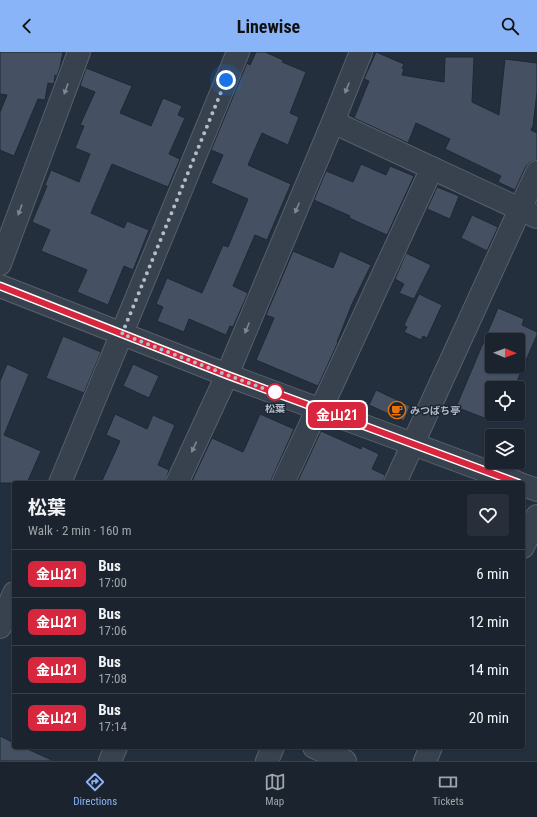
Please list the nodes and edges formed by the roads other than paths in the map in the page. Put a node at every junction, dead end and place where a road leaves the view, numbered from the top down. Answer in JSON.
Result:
{"nodes":[{"id":1,"x":79,"y":52,"type":"edge"},
{"id":2,"x":238,"y":52,"type":"edge"},
{"id":3,"x":361,"y":52,"type":"edge"},
{"id":4,"x":333,"y":122,"type":"junction"},
{"id":5,"x":432,"y":168,"type":"junction"},
{"id":6,"x":537,"y":172,"type":"edge"},
{"id":7,"x":529,"y":213,"type":"edge"},
{"id":8,"x":0,"y":264,"type":"edge"},
{"id":9,"x":0,"y":286,"type":"edge"},
{"id":10,"x":122,"y":334,"type":"junction"},
{"id":11,"x":227,"y":375,"type":"junction"},
{"id":12,"x":320,"y":408,"type":"junction"},
{"id":13,"x":413,"y":444,"type":"junction"},
{"id":14,"x":61,"y":481,"type":"edge"},
{"id":15,"x":178,"y":481,"type":"edge"},
{"id":16,"x":284,"y":481,"type":"edge"},
{"id":17,"x":396,"y":481,"type":"edge"},
{"id":18,"x":513,"y":481,"type":"edge"},
{"id":19,"x":525,"y":486,"type":"edge"},
{"id":20,"x":537,"y":490,"type":"edge"},
{"id":21,"x":537,"y":516,"type":"edge"},
{"id":22,"x":525,"y":543,"type":"edge"},
{"id":23,"x":9,"y":604,"type":"edge"},
{"id":24,"x":0,"y":627,"type":"edge"},
{"id":25,"x":115,"y":749,"type":"edge"},
{"id":26,"x":272,"y":749,"type":"edge"},
{"id":27,"x":318,"y":749,"type":"edge"},
{"id":28,"x":430,"y":749,"type":"edge"},
{"id":29,"x":110,"y":761,"type":"edge"},
{"id":30,"x":267,"y":761,"type":"edge"},
{"id":31,"x":345,"y":761,"type":"edge"},
{"id":32,"x":425,"y":761,"type":"edge"}],
"edges":[{"from":1,"to":8,"type":"street","one_way":true},
{"from":2,"to":10,"type":"street"},
{"from":3,"to":4,"type":"street","one_way":true},
{"from":4,"to":5,"type":"street"},
{"from":4,"to":11,"type":"street","one_way":true},
{"from":5,"to":7,"type":"street"},
{"from":5,"to":12,"type":"street"},
{"from":6,"to":7,"type":"street"},
{"from":7,"to":13,"type":"street"},
{"from":9,"to":10,"type":"street"},
{"from":10,"to":11,"type":"street"},
{"from":10,"to":14,"type":"street"},
{"from":11,"to":12,"type":"street"},
{"from":11,"to":15,"type":"street","one_way":true},
{"from":12,"to":13,"type":"street"},
{"from":12,"to":16,"type":"street"},
{"from":13,"to":17,"type":"street"},
{"from":13,"to":18,"type":"street"},
{"from":19,"to":20,"type":"street"},
{"from":21,"to":22,"type":"street"},
{"from":23,"to":24,"type":"street"},
{"from":25,"to":29,"type":"street"},
{"from":26,"to":30,"type":"street"},
{"from":27,"to":31,"type":"street"},
{"from":28,"to":32,"type":"street"}]}
